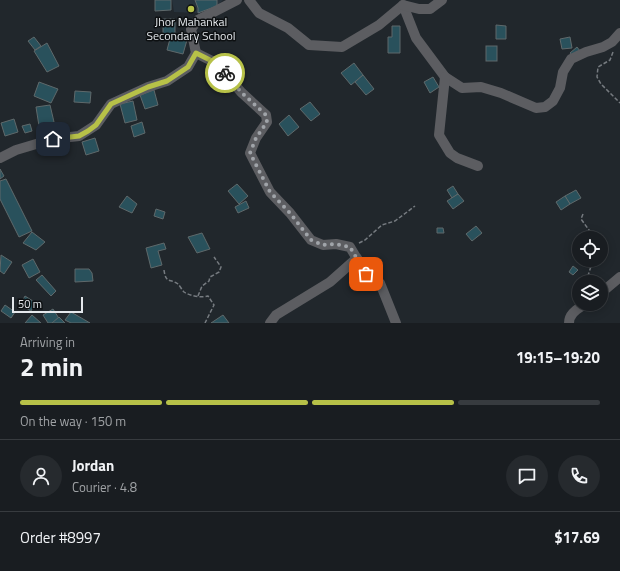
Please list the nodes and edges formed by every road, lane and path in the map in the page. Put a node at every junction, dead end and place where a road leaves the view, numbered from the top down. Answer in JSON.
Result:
{"nodes":[{"id":1,"x":237,"y":0,"type":"edge"},
{"id":2,"x":249,"y":0,"type":"edge"},
{"id":3,"x":442,"y":0,"type":"edge"},
{"id":4,"x":403,"y":5,"type":"junction"},
{"id":5,"x":620,"y":33,"type":"edge"},
{"id":6,"x":612,"y":42,"type":"junction"},
{"id":7,"x":196,"y":53,"type":"junction"},
{"id":8,"x":445,"y":77,"type":"junction"},
{"id":9,"x":620,"y":103,"type":"edge"},
{"id":10,"x":0,"y":158,"type":"edge"},
{"id":11,"x":478,"y":166,"type":"dead end"},
{"id":12,"x":415,"y":206,"type":"dead end"},
{"id":13,"x":583,"y":214,"type":"dead end"},
{"id":14,"x":589,"y":231,"type":"edge"},
{"id":15,"x":350,"y":247,"type":"junction"},
{"id":16,"x":214,"y":257,"type":"dead end"},
{"id":17,"x":357,"y":258,"type":"junction"},
{"id":18,"x":164,"y":270,"type":"dead end"},
{"id":19,"x":620,"y":277,"type":"edge"},
{"id":20,"x":608,"y":287,"type":"edge"},
{"id":21,"x":198,"y":296,"type":"junction"},
{"id":22,"x":576,"y":311,"type":"edge"},
{"id":23,"x":205,"y":323,"type":"edge"},
{"id":24,"x":270,"y":323,"type":"edge"},
{"id":25,"x":396,"y":323,"type":"edge"},
{"id":26,"x":569,"y":323,"type":"edge"}],
"edges":[{"from":1,"to":7,"type":"street"},
{"from":2,"to":4,"type":"street"},
{"from":3,"to":4,"type":"street"},
{"from":4,"to":8,"type":"street"},
{"from":5,"to":6,"type":"street"},
{"from":6,"to":8,"type":"street"},
{"from":6,"to":9,"type":"path"},
{"from":7,"to":10,"type":"street"},
{"from":7,"to":15,"type":"street"},
{"from":8,"to":11,"type":"street"},
{"from":12,"to":15,"type":"path"},
{"from":13,"to":14,"type":"path"},
{"from":15,"to":17,"type":"street"},
{"from":16,"to":21,"type":"path"},
{"from":17,"to":24,"type":"street"},
{"from":17,"to":25,"type":"street"},
{"from":18,"to":21,"type":"path"},
{"from":19,"to":20,"type":"street"},
{"from":21,"to":23,"type":"path"},
{"from":22,"to":26,"type":"street"}]}
